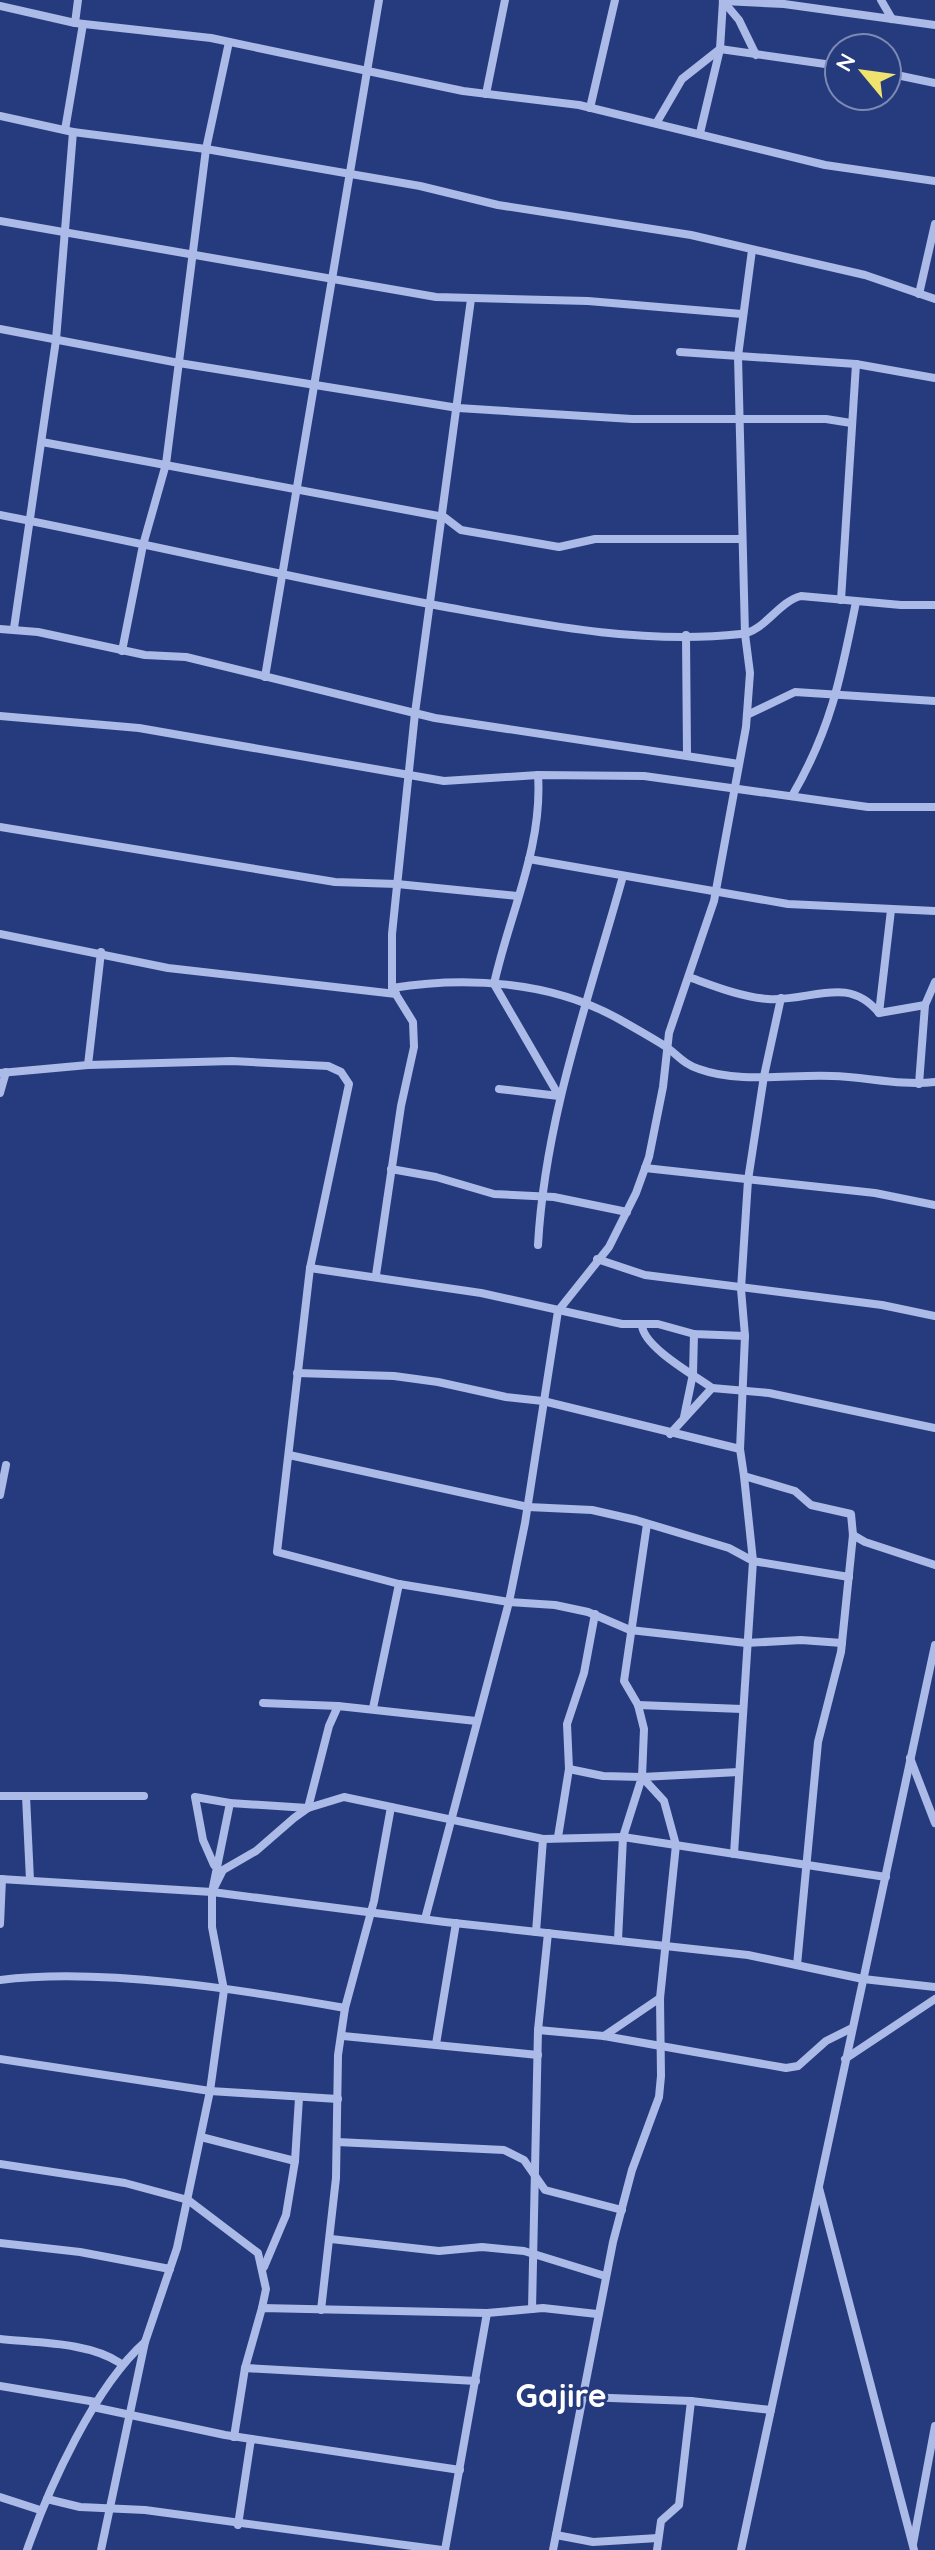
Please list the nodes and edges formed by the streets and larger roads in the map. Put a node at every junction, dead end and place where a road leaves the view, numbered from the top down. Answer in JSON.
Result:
{"nodes":[{"id":1,"x":78,"y":0,"type":"edge"},
{"id":2,"x":379,"y":0,"type":"edge"},
{"id":3,"x":505,"y":0,"type":"edge"},
{"id":4,"x":615,"y":0,"type":"edge"},
{"id":5,"x":722,"y":0,"type":"edge"},
{"id":6,"x":881,"y":0,"type":"edge"},
{"id":7,"x":0,"y":6,"type":"edge"},
{"id":8,"x":892,"y":19,"type":"junction"},
{"id":9,"x":79,"y":24,"type":"junction"},
{"id":10,"x":935,"y":25,"type":"edge"},
{"id":11,"x":229,"y":42,"type":"junction"},
{"id":12,"x":720,"y":49,"type":"junction"},
{"id":13,"x":756,"y":55,"type":"junction"},
{"id":14,"x":823,"y":64,"type":"edge"},
{"id":15,"x":369,"y":73,"type":"junction"},
{"id":16,"x":903,"y":76,"type":"edge"},
{"id":17,"x":935,"y":83,"type":"edge"},
{"id":18,"x":486,"y":94,"type":"junction"},
{"id":19,"x":590,"y":108,"type":"junction"},
{"id":20,"x":0,"y":116,"type":"edge"},
{"id":21,"x":657,"y":122,"type":"junction"},
{"id":22,"x":69,"y":131,"type":"junction"},
{"id":23,"x":700,"y":133,"type":"junction"},
{"id":24,"x":206,"y":149,"type":"junction"},
{"id":25,"x":350,"y":176,"type":"junction"},
{"id":26,"x":935,"y":181,"type":"edge"},
{"id":27,"x":0,"y":221,"type":"edge"},
{"id":28,"x":935,"y":224,"type":"edge"},
{"id":29,"x":65,"y":232,"type":"junction"},
{"id":30,"x":752,"y":250,"type":"junction"},
{"id":31,"x":192,"y":256,"type":"junction"},
{"id":32,"x":332,"y":280,"type":"junction"},
{"id":33,"x":919,"y":294,"type":"junction"},
{"id":34,"x":471,"y":299,"type":"junction"},
{"id":35,"x":935,"y":299,"type":"edge"},
{"id":36,"x":742,"y":314,"type":"junction"},
{"id":37,"x":0,"y":329,"type":"edge"},
{"id":38,"x":56,"y":340,"type":"junction"},
{"id":39,"x":680,"y":352,"type":"dead end"},
{"id":40,"x":738,"y":356,"type":"junction"},
{"id":41,"x":179,"y":363,"type":"junction"},
{"id":42,"x":856,"y":364,"type":"junction"},
{"id":43,"x":935,"y":378,"type":"edge"},
{"id":44,"x":316,"y":384,"type":"junction"},
{"id":45,"x":458,"y":408,"type":"junction"},
{"id":46,"x":738,"y":419,"type":"junction"},
{"id":47,"x":851,"y":423,"type":"junction"},
{"id":48,"x":42,"y":442,"type":"junction"},
{"id":49,"x":166,"y":464,"type":"junction"},
{"id":50,"x":296,"y":491,"type":"junction"},
{"id":51,"x":0,"y":515,"type":"edge"},
{"id":52,"x":444,"y":517,"type":"junction"},
{"id":53,"x":32,"y":521,"type":"junction"},
{"id":54,"x":742,"y":539,"type":"junction"},
{"id":55,"x":143,"y":545,"type":"junction"},
{"id":56,"x":285,"y":574,"type":"junction"},
{"id":57,"x":841,"y":600,"type":"junction"},
{"id":58,"x":856,"y":602,"type":"junction"},
{"id":59,"x":430,"y":604,"type":"junction"},
{"id":60,"x":935,"y":605,"type":"edge"},
{"id":61,"x":14,"y":628,"type":"junction"},
{"id":62,"x":0,"y":629,"type":"edge"},
{"id":63,"x":745,"y":634,"type":"junction"},
{"id":64,"x":686,"y":635,"type":"junction"},
{"id":65,"x":122,"y":651,"type":"junction"},
{"id":66,"x":265,"y":677,"type":"junction"},
{"id":67,"x":837,"y":697,"type":"junction"},
{"id":68,"x":935,"y":701,"type":"edge"},
{"id":69,"x":415,"y":713,"type":"junction"},
{"id":70,"x":747,"y":715,"type":"junction"},
{"id":71,"x":0,"y":716,"type":"edge"},
{"id":72,"x":687,"y":755,"type":"junction"},
{"id":73,"x":739,"y":764,"type":"junction"},
{"id":74,"x":538,"y":775,"type":"junction"},
{"id":75,"x":411,"y":776,"type":"junction"},
{"id":76,"x":734,"y":788,"type":"junction"},
{"id":77,"x":792,"y":796,"type":"junction"},
{"id":78,"x":935,"y":807,"type":"edge"},
{"id":79,"x":0,"y":827,"type":"edge"},
{"id":80,"x":529,"y":859,"type":"junction"},
{"id":81,"x":623,"y":876,"type":"junction"},
{"id":82,"x":397,"y":884,"type":"junction"},
{"id":83,"x":715,"y":892,"type":"junction"},
{"id":84,"x":517,"y":896,"type":"junction"},
{"id":85,"x":891,"y":910,"type":"junction"},
{"id":86,"x":935,"y":911,"type":"edge"},
{"id":87,"x":0,"y":934,"type":"edge"},
{"id":88,"x":101,"y":952,"type":"junction"},
{"id":89,"x":689,"y":977,"type":"junction"},
{"id":90,"x":935,"y":982,"type":"edge"},
{"id":91,"x":494,"y":984,"type":"junction"},
{"id":92,"x":394,"y":991,"type":"junction"},
{"id":93,"x":781,"y":998,"type":"junction"},
{"id":94,"x":587,"y":1004,"type":"junction"},
{"id":95,"x":925,"y":1005,"type":"junction"},
{"id":96,"x":879,"y":1013,"type":"junction"},
{"id":97,"x":667,"y":1047,"type":"junction"},
{"id":98,"x":88,"y":1065,"type":"junction"},
{"id":99,"x":3,"y":1072,"type":"edge"},
{"id":100,"x":764,"y":1076,"type":"junction"},
{"id":101,"x":935,"y":1082,"type":"edge"},
{"id":102,"x":919,"y":1084,"type":"junction"},
{"id":103,"x":499,"y":1089,"type":"dead end"},
{"id":104,"x":0,"y":1093,"type":"edge"},
{"id":105,"x":559,"y":1096,"type":"junction"},
{"id":106,"x":645,"y":1168,"type":"junction"},
{"id":107,"x":391,"y":1169,"type":"junction"},
{"id":108,"x":748,"y":1180,"type":"junction"},
{"id":109,"x":541,"y":1197,"type":"junction"},
{"id":110,"x":935,"y":1205,"type":"edge"},
{"id":111,"x":627,"y":1212,"type":"junction"},
{"id":112,"x":538,"y":1245,"type":"dead end"},
{"id":113,"x":597,"y":1259,"type":"junction"},
{"id":114,"x":310,"y":1268,"type":"junction"},
{"id":115,"x":376,"y":1275,"type":"junction"},
{"id":116,"x":741,"y":1289,"type":"junction"},
{"id":117,"x":558,"y":1311,"type":"junction"},
{"id":118,"x":935,"y":1316,"type":"edge"},
{"id":119,"x":642,"y":1326,"type":"junction"},
{"id":120,"x":694,"y":1334,"type":"junction"},
{"id":121,"x":745,"y":1336,"type":"junction"},
{"id":122,"x":297,"y":1373,"type":"junction"},
{"id":123,"x":693,"y":1374,"type":"junction"},
{"id":124,"x":712,"y":1388,"type":"junction"},
{"id":125,"x":744,"y":1391,"type":"junction"},
{"id":126,"x":543,"y":1401,"type":"junction"},
{"id":127,"x":684,"y":1417,"type":"junction"},
{"id":128,"x":935,"y":1428,"type":"edge"},
{"id":129,"x":670,"y":1434,"type":"junction"},
{"id":130,"x":740,"y":1449,"type":"junction"},
{"id":131,"x":289,"y":1455,"type":"junction"},
{"id":132,"x":6,"y":1465,"type":"dead end"},
{"id":133,"x":744,"y":1476,"type":"junction"},
{"id":134,"x":0,"y":1495,"type":"edge"},
{"id":135,"x":528,"y":1507,"type":"junction"},
{"id":136,"x":647,"y":1524,"type":"junction"},
{"id":137,"x":853,"y":1535,"type":"junction"},
{"id":138,"x":753,"y":1561,"type":"junction"},
{"id":139,"x":935,"y":1565,"type":"edge"},
{"id":140,"x":849,"y":1577,"type":"junction"},
{"id":141,"x":399,"y":1584,"type":"junction"},
{"id":142,"x":509,"y":1602,"type":"junction"},
{"id":143,"x":595,"y":1614,"type":"junction"},
{"id":144,"x":630,"y":1630,"type":"junction"},
{"id":145,"x":746,"y":1643,"type":"junction"},
{"id":146,"x":842,"y":1643,"type":"junction"},
{"id":147,"x":935,"y":1645,"type":"edge"},
{"id":148,"x":263,"y":1703,"type":"dead end"},
{"id":149,"x":638,"y":1705,"type":"junction"},
{"id":150,"x":338,"y":1706,"type":"junction"},
{"id":151,"x":373,"y":1708,"type":"junction"},
{"id":152,"x":742,"y":1709,"type":"junction"},
{"id":153,"x":476,"y":1721,"type":"junction"},
{"id":154,"x":910,"y":1758,"type":"junction"},
{"id":155,"x":569,"y":1769,"type":"junction"},
{"id":156,"x":739,"y":1772,"type":"junction"},
{"id":157,"x":642,"y":1777,"type":"junction"},
{"id":158,"x":0,"y":1796,"type":"edge"},
{"id":159,"x":26,"y":1796,"type":"junction"},
{"id":160,"x":144,"y":1796,"type":"dead end"},
{"id":161,"x":230,"y":1803,"type":"junction"},
{"id":162,"x":391,"y":1807,"type":"junction"},
{"id":163,"x":308,"y":1808,"type":"junction"},
{"id":164,"x":449,"y":1819,"type":"junction"},
{"id":165,"x":935,"y":1823,"type":"edge"},
{"id":166,"x":558,"y":1837,"type":"junction"},
{"id":167,"x":623,"y":1837,"type":"junction"},
{"id":168,"x":543,"y":1839,"type":"junction"},
{"id":169,"x":676,"y":1845,"type":"junction"},
{"id":170,"x":734,"y":1854,"type":"junction"},
{"id":171,"x":804,"y":1865,"type":"junction"},
{"id":172,"x":215,"y":1867,"type":"junction"},
{"id":173,"x":886,"y":1877,"type":"junction"},
{"id":174,"x":1,"y":1879,"type":"edge"},
{"id":175,"x":30,"y":1880,"type":"junction"},
{"id":176,"x":212,"y":1892,"type":"junction"},
{"id":177,"x":371,"y":1911,"type":"junction"},
{"id":178,"x":425,"y":1919,"type":"junction"},
{"id":179,"x":456,"y":1923,"type":"junction"},
{"id":180,"x":0,"y":1924,"type":"edge"},
{"id":181,"x":536,"y":1932,"type":"junction"},
{"id":182,"x":548,"y":1933,"type":"junction"},
{"id":183,"x":618,"y":1940,"type":"junction"},
{"id":184,"x":667,"y":1945,"type":"junction"},
{"id":185,"x":797,"y":1965,"type":"junction"},
{"id":186,"x":863,"y":1979,"type":"junction"},
{"id":187,"x":0,"y":1980,"type":"edge"},
{"id":188,"x":935,"y":1987,"type":"edge"},
{"id":189,"x":224,"y":1990,"type":"junction"},
{"id":190,"x":660,"y":1998,"type":"junction"},
{"id":191,"x":935,"y":1999,"type":"edge"},
{"id":192,"x":345,"y":2008,"type":"junction"},
{"id":193,"x":852,"y":2028,"type":"junction"},
{"id":194,"x":538,"y":2030,"type":"junction"},
{"id":195,"x":343,"y":2036,"type":"junction"},
{"id":196,"x":604,"y":2036,"type":"junction"},
{"id":197,"x":436,"y":2044,"type":"junction"},
{"id":198,"x":659,"y":2045,"type":"junction"},
{"id":199,"x":538,"y":2055,"type":"junction"},
{"id":200,"x":0,"y":2059,"type":"edge"},
{"id":201,"x":844,"y":2059,"type":"junction"},
{"id":202,"x":210,"y":2091,"type":"junction"},
{"id":203,"x":299,"y":2098,"type":"junction"},
{"id":204,"x":338,"y":2099,"type":"junction"},
{"id":205,"x":201,"y":2137,"type":"junction"},
{"id":206,"x":337,"y":2142,"type":"junction"},
{"id":207,"x":295,"y":2161,"type":"junction"},
{"id":208,"x":0,"y":2164,"type":"edge"},
{"id":209,"x":537,"y":2175,"type":"junction"},
{"id":210,"x":818,"y":2184,"type":"junction"},
{"id":211,"x":188,"y":2200,"type":"junction"},
{"id":212,"x":622,"y":2210,"type":"junction"},
{"id":213,"x":331,"y":2239,"type":"junction"},
{"id":214,"x":0,"y":2243,"type":"edge"},
{"id":215,"x":535,"y":2253,"type":"junction"},
{"id":216,"x":264,"y":2268,"type":"junction"},
{"id":217,"x":170,"y":2269,"type":"junction"},
{"id":218,"x":605,"y":2276,"type":"junction"},
{"id":219,"x":262,"y":2308,"type":"junction"},
{"id":220,"x":532,"y":2309,"type":"junction"},
{"id":221,"x":321,"y":2310,"type":"junction"},
{"id":222,"x":487,"y":2313,"type":"junction"},
{"id":223,"x":597,"y":2314,"type":"junction"},
{"id":224,"x":0,"y":2339,"type":"edge"},
{"id":225,"x":145,"y":2342,"type":"junction"},
{"id":226,"x":120,"y":2363,"type":"junction"},
{"id":227,"x":245,"y":2368,"type":"junction"},
{"id":228,"x":476,"y":2381,"type":"junction"},
{"id":229,"x":0,"y":2386,"type":"edge"},
{"id":230,"x":584,"y":2397,"type":"junction"},
{"id":231,"x":691,"y":2401,"type":"junction"},
{"id":232,"x":94,"y":2404,"type":"junction"},
{"id":233,"x":771,"y":2410,"type":"junction"},
{"id":234,"x":128,"y":2413,"type":"junction"},
{"id":235,"x":935,"y":2426,"type":"edge"},
{"id":236,"x":234,"y":2437,"type":"junction"},
{"id":237,"x":251,"y":2439,"type":"junction"},
{"id":238,"x":460,"y":2470,"type":"junction"},
{"id":239,"x":0,"y":2497,"type":"edge"},
{"id":240,"x":47,"y":2499,"type":"junction"},
{"id":241,"x":40,"y":2510,"type":"junction"},
{"id":242,"x":107,"y":2510,"type":"junction"},
{"id":243,"x":238,"y":2525,"type":"junction"},
{"id":244,"x":556,"y":2535,"type":"junction"},
{"id":245,"x":658,"y":2538,"type":"junction"},
{"id":246,"x":367,"y":2539,"type":"junction"},
{"id":247,"x":913,"y":2549,"type":"edge"},
{"id":248,"x":27,"y":2550,"type":"edge"},
{"id":249,"x":101,"y":2550,"type":"edge"},
{"id":250,"x":365,"y":2550,"type":"edge"},
{"id":251,"x":444,"y":2550,"type":"edge"},
{"id":252,"x":553,"y":2550,"type":"edge"},
{"id":253,"x":657,"y":2550,"type":"edge"},
{"id":254,"x":741,"y":2550,"type":"edge"}],
"edges":[{"from":1,"to":9,"type":"street"},
{"from":2,"to":15,"type":"street"},
{"from":3,"to":18,"type":"street"},
{"from":4,"to":19,"type":"street"},
{"from":5,"to":8,"type":"street"},
{"from":5,"to":12,"type":"street"},
{"from":5,"to":13,"type":"street"},
{"from":6,"to":8,"type":"street"},
{"from":7,"to":9,"type":"street"},
{"from":8,"to":10,"type":"street"},
{"from":9,"to":11,"type":"street"},
{"from":9,"to":22,"type":"street"},
{"from":11,"to":15,"type":"street"},
{"from":11,"to":24,"type":"street"},
{"from":12,"to":13,"type":"street"},
{"from":12,"to":21,"type":"street"},
{"from":12,"to":23,"type":"street"},
{"from":13,"to":14,"type":"street"},
{"from":15,"to":18,"type":"street"},
{"from":15,"to":25,"type":"street"},
{"from":16,"to":17,"type":"street"},
{"from":18,"to":19,"type":"street"},
{"from":19,"to":21,"type":"street"},
{"from":20,"to":22,"type":"street"},
{"from":21,"to":23,"type":"street"},
{"from":22,"to":24,"type":"street"},
{"from":22,"to":29,"type":"street"},
{"from":23,"to":26,"type":"street"},
{"from":24,"to":25,"type":"street"},
{"from":24,"to":31,"type":"street"},
{"from":25,"to":30,"type":"street"},
{"from":25,"to":32,"type":"street"},
{"from":27,"to":29,"type":"street"},
{"from":28,"to":33,"type":"street"},
{"from":29,"to":31,"type":"street"},
{"from":29,"to":38,"type":"street"},
{"from":30,"to":33,"type":"street"},
{"from":30,"to":36,"type":"street"},
{"from":31,"to":32,"type":"street"},
{"from":31,"to":41,"type":"street"},
{"from":32,"to":34,"type":"street"},
{"from":32,"to":44,"type":"street"},
{"from":33,"to":35,"type":"street"},
{"from":34,"to":36,"type":"street"},
{"from":34,"to":45,"type":"street"},
{"from":36,"to":40,"type":"street"},
{"from":37,"to":38,"type":"street"},
{"from":38,"to":41,"type":"street"},
{"from":38,"to":48,"type":"street"},
{"from":39,"to":40,"type":"street"},
{"from":40,"to":42,"type":"street"},
{"from":40,"to":46,"type":"street"},
{"from":41,"to":44,"type":"street"},
{"from":41,"to":49,"type":"street"},
{"from":42,"to":43,"type":"street"},
{"from":42,"to":47,"type":"street"},
{"from":44,"to":45,"type":"street"},
{"from":44,"to":50,"type":"street"},
{"from":45,"to":46,"type":"street"},
{"from":45,"to":52,"type":"street"},
{"from":46,"to":47,"type":"street"},
{"from":46,"to":54,"type":"street"},
{"from":47,"to":57,"type":"street"},
{"from":48,"to":49,"type":"street"},
{"from":48,"to":53,"type":"street"},
{"from":49,"to":50,"type":"street"},
{"from":49,"to":55,"type":"street"},
{"from":50,"to":52,"type":"street"},
{"from":50,"to":56,"type":"street"},
{"from":51,"to":53,"type":"street"},
{"from":52,"to":54,"type":"street"},
{"from":52,"to":59,"type":"street"},
{"from":53,"to":55,"type":"street"},
{"from":53,"to":61,"type":"street"},
{"from":54,"to":63,"type":"street"},
{"from":55,"to":56,"type":"street"},
{"from":55,"to":65,"type":"street"},
{"from":56,"to":59,"type":"street"},
{"from":56,"to":66,"type":"street"},
{"from":57,"to":58,"type":"street"},
{"from":57,"to":63,"type":"street"},
{"from":58,"to":60,"type":"street"},
{"from":58,"to":67,"type":"street"},
{"from":59,"to":64,"type":"street"},
{"from":59,"to":69,"type":"street"},
{"from":61,"to":62,"type":"street"},
{"from":61,"to":65,"type":"street"},
{"from":63,"to":64,"type":"street"},
{"from":63,"to":70,"type":"street"},
{"from":64,"to":72,"type":"street"},
{"from":65,"to":66,"type":"street"},
{"from":66,"to":69,"type":"street"},
{"from":67,"to":68,"type":"street"},
{"from":67,"to":70,"type":"street"},
{"from":67,"to":77,"type":"street"},
{"from":69,"to":72,"type":"street"},
{"from":69,"to":75,"type":"street"},
{"from":70,"to":73,"type":"street"},
{"from":71,"to":75,"type":"street"},
{"from":72,"to":73,"type":"street"},
{"from":73,"to":76,"type":"street"},
{"from":74,"to":75,"type":"street"},
{"from":74,"to":76,"type":"street"},
{"from":74,"to":80,"type":"street"},
{"from":75,"to":82,"type":"street"},
{"from":76,"to":77,"type":"street"},
{"from":76,"to":83,"type":"street"},
{"from":77,"to":78,"type":"street"},
{"from":79,"to":82,"type":"street"},
{"from":80,"to":81,"type":"street"},
{"from":80,"to":84,"type":"street"},
{"from":81,"to":83,"type":"street"},
{"from":81,"to":94,"type":"street"},
{"from":82,"to":84,"type":"street"},
{"from":82,"to":92,"type":"street"},
{"from":83,"to":85,"type":"street"},
{"from":83,"to":89,"type":"street"},
{"from":84,"to":91,"type":"street"},
{"from":85,"to":86,"type":"street"},
{"from":85,"to":96,"type":"street"},
{"from":87,"to":88,"type":"street"},
{"from":88,"to":92,"type":"street"},
{"from":88,"to":98,"type":"street"},
{"from":89,"to":93,"type":"street"},
{"from":89,"to":97,"type":"street"},
{"from":90,"to":95,"type":"street"},
{"from":91,"to":92,"type":"street"},
{"from":91,"to":94,"type":"street"},
{"from":91,"to":105,"type":"street"},
{"from":92,"to":107,"type":"street"},
{"from":93,"to":96,"type":"street"},
{"from":93,"to":100,"type":"street"},
{"from":94,"to":97,"type":"street"},
{"from":94,"to":105,"type":"street"},
{"from":95,"to":96,"type":"street"},
{"from":95,"to":102,"type":"street"},
{"from":97,"to":100,"type":"street"},
{"from":97,"to":106,"type":"street"},
{"from":98,"to":99,"type":"street"},
{"from":98,"to":114,"type":"street"},
{"from":99,"to":104,"type":"street"},
{"from":100,"to":102,"type":"street"},
{"from":100,"to":108,"type":"street"},
{"from":101,"to":102,"type":"street"},
{"from":103,"to":105,"type":"street"},
{"from":105,"to":109,"type":"street"},
{"from":106,"to":108,"type":"street"},
{"from":106,"to":111,"type":"street"},
{"from":107,"to":109,"type":"street"},
{"from":107,"to":115,"type":"street"},
{"from":108,"to":110,"type":"street"},
{"from":108,"to":116,"type":"street"},
{"from":109,"to":111,"type":"street"},
{"from":109,"to":112,"type":"street"},
{"from":111,"to":113,"type":"street"},
{"from":113,"to":116,"type":"street"},
{"from":113,"to":117,"type":"street"},
{"from":114,"to":115,"type":"street"},
{"from":114,"to":122,"type":"street"},
{"from":115,"to":117,"type":"street"},
{"from":116,"to":118,"type":"street"},
{"from":116,"to":121,"type":"street"},
{"from":117,"to":119,"type":"street"},
{"from":117,"to":126,"type":"street"},
{"from":119,"to":120,"type":"street"},
{"from":119,"to":123,"type":"street"},
{"from":120,"to":121,"type":"street"},
{"from":120,"to":123,"type":"street"},
{"from":121,"to":125,"type":"street"},
{"from":122,"to":126,"type":"street"},
{"from":122,"to":131,"type":"street"},
{"from":123,"to":124,"type":"street"},
{"from":123,"to":127,"type":"street"},
{"from":124,"to":125,"type":"street"},
{"from":124,"to":127,"type":"street"},
{"from":125,"to":128,"type":"street"},
{"from":125,"to":130,"type":"street"},
{"from":126,"to":129,"type":"street"},
{"from":126,"to":135,"type":"street"},
{"from":127,"to":129,"type":"street"},
{"from":129,"to":130,"type":"street"},
{"from":130,"to":133,"type":"street"},
{"from":131,"to":135,"type":"street"},
{"from":131,"to":141,"type":"street"},
{"from":132,"to":134,"type":"street"},
{"from":133,"to":137,"type":"street"},
{"from":133,"to":138,"type":"street"},
{"from":135,"to":136,"type":"street"},
{"from":135,"to":142,"type":"street"},
{"from":136,"to":138,"type":"street"},
{"from":136,"to":144,"type":"street"},
{"from":137,"to":139,"type":"street"},
{"from":137,"to":140,"type":"street"},
{"from":138,"to":140,"type":"street"},
{"from":138,"to":145,"type":"street"},
{"from":140,"to":146,"type":"street"},
{"from":141,"to":142,"type":"street"},
{"from":141,"to":151,"type":"street"},
{"from":142,"to":143,"type":"street"},
{"from":142,"to":153,"type":"street"},
{"from":143,"to":144,"type":"street"},
{"from":143,"to":155,"type":"street"},
{"from":144,"to":145,"type":"street"},
{"from":144,"to":149,"type":"street"},
{"from":145,"to":146,"type":"street"},
{"from":145,"to":152,"type":"street"},
{"from":146,"to":171,"type":"street"},
{"from":147,"to":154,"type":"street"},
{"from":148,"to":150,"type":"street"},
{"from":149,"to":152,"type":"street"},
{"from":149,"to":157,"type":"street"},
{"from":150,"to":151,"type":"street"},
{"from":150,"to":163,"type":"street"},
{"from":151,"to":153,"type":"street"},
{"from":152,"to":156,"type":"street"},
{"from":153,"to":164,"type":"street"},
{"from":154,"to":165,"type":"street"},
{"from":154,"to":173,"type":"street"},
{"from":155,"to":157,"type":"street"},
{"from":155,"to":166,"type":"street"},
{"from":156,"to":157,"type":"street"},
{"from":156,"to":170,"type":"street"},
{"from":157,"to":167,"type":"street"},
{"from":157,"to":169,"type":"street"},
{"from":158,"to":159,"type":"street"},
{"from":159,"to":160,"type":"street"},
{"from":159,"to":175,"type":"street"},
{"from":161,"to":163,"type":"street"},
{"from":161,"to":172,"type":"street"},
{"from":161,"to":172,"type":"street"},
{"from":162,"to":163,"type":"street"},
{"from":162,"to":164,"type":"street"},
{"from":162,"to":177,"type":"street"},
{"from":163,"to":176,"type":"street"},
{"from":164,"to":168,"type":"street"},
{"from":164,"to":178,"type":"street"},
{"from":166,"to":167,"type":"street"},
{"from":166,"to":168,"type":"street"},
{"from":167,"to":169,"type":"street"},
{"from":167,"to":183,"type":"street"},
{"from":168,"to":181,"type":"street"},
{"from":169,"to":170,"type":"street"},
{"from":169,"to":184,"type":"street"},
{"from":170,"to":171,"type":"street"},
{"from":171,"to":173,"type":"street"},
{"from":171,"to":185,"type":"street"},
{"from":172,"to":176,"type":"street"},
{"from":173,"to":186,"type":"street"},
{"from":174,"to":175,"type":"street"},
{"from":174,"to":180,"type":"street"},
{"from":175,"to":176,"type":"street"},
{"from":176,"to":177,"type":"street"},
{"from":176,"to":189,"type":"street"},
{"from":177,"to":178,"type":"street"},
{"from":177,"to":192,"type":"street"},
{"from":178,"to":179,"type":"street"},
{"from":179,"to":181,"type":"street"},
{"from":179,"to":197,"type":"street"},
{"from":181,"to":182,"type":"street"},
{"from":182,"to":183,"type":"street"},
{"from":182,"to":194,"type":"street"},
{"from":183,"to":184,"type":"street"},
{"from":184,"to":185,"type":"street"},
{"from":184,"to":190,"type":"street"},
{"from":185,"to":186,"type":"street"},
{"from":186,"to":188,"type":"street"},
{"from":186,"to":193,"type":"street"},
{"from":187,"to":189,"type":"street"},
{"from":189,"to":192,"type":"street"},
{"from":189,"to":202,"type":"street"},
{"from":190,"to":196,"type":"street"},
{"from":190,"to":198,"type":"street"},
{"from":191,"to":201,"type":"street"},
{"from":192,"to":195,"type":"street"},
{"from":193,"to":198,"type":"street"},
{"from":193,"to":201,"type":"street"},
{"from":194,"to":196,"type":"street"},
{"from":194,"to":199,"type":"street"},
{"from":195,"to":197,"type":"street"},
{"from":195,"to":204,"type":"street"},
{"from":196,"to":198,"type":"street"},
{"from":197,"to":199,"type":"street"},
{"from":198,"to":212,"type":"street"},
{"from":199,"to":209,"type":"street"},
{"from":200,"to":202,"type":"street"},
{"from":201,"to":210,"type":"street"},
{"from":202,"to":203,"type":"street"},
{"from":202,"to":205,"type":"street"},
{"from":203,"to":204,"type":"street"},
{"from":203,"to":207,"type":"street"},
{"from":204,"to":206,"type":"street"},
{"from":205,"to":207,"type":"street"},
{"from":205,"to":211,"type":"street"},
{"from":206,"to":209,"type":"street"},
{"from":206,"to":213,"type":"street"},
{"from":207,"to":216,"type":"street"},
{"from":208,"to":211,"type":"street"},
{"from":209,"to":212,"type":"street"},
{"from":209,"to":215,"type":"street"},
{"from":210,"to":233,"type":"street"},
{"from":210,"to":247,"type":"street"},
{"from":211,"to":216,"type":"street"},
{"from":211,"to":217,"type":"street"},
{"from":212,"to":218,"type":"street"},
{"from":213,"to":215,"type":"street"},
{"from":213,"to":221,"type":"street"},
{"from":214,"to":217,"type":"street"},
{"from":215,"to":218,"type":"street"},
{"from":215,"to":220,"type":"street"},
{"from":216,"to":219,"type":"street"},
{"from":217,"to":225,"type":"street"},
{"from":218,"to":223,"type":"street"},
{"from":219,"to":221,"type":"street"},
{"from":219,"to":227,"type":"street"},
{"from":220,"to":222,"type":"street"},
{"from":220,"to":223,"type":"street"},
{"from":221,"to":222,"type":"street"},
{"from":222,"to":228,"type":"street"},
{"from":223,"to":230,"type":"street"},
{"from":224,"to":226,"type":"street"},
{"from":225,"to":226,"type":"street"},
{"from":225,"to":234,"type":"street"},
{"from":226,"to":232,"type":"street"},
{"from":227,"to":228,"type":"street"},
{"from":227,"to":236,"type":"street"},
{"from":228,"to":238,"type":"street"},
{"from":229,"to":232,"type":"street"},
{"from":230,"to":231,"type":"street"},
{"from":230,"to":244,"type":"street"},
{"from":231,"to":233,"type":"street"},
{"from":231,"to":245,"type":"street"},
{"from":232,"to":234,"type":"street"},
{"from":232,"to":240,"type":"street"},
{"from":233,"to":254,"type":"street"},
{"from":234,"to":236,"type":"street"},
{"from":234,"to":242,"type":"street"},
{"from":235,"to":247,"type":"street"},
{"from":236,"to":237,"type":"street"},
{"from":237,"to":238,"type":"street"},
{"from":237,"to":243,"type":"street"},
{"from":238,"to":251,"type":"street"},
{"from":239,"to":241,"type":"street"},
{"from":240,"to":241,"type":"street"},
{"from":240,"to":242,"type":"street"},
{"from":241,"to":248,"type":"street"},
{"from":242,"to":243,"type":"street"},
{"from":242,"to":249,"type":"street"},
{"from":243,"to":246,"type":"street"},
{"from":244,"to":245,"type":"street"},
{"from":244,"to":252,"type":"street"},
{"from":245,"to":253,"type":"street"},
{"from":246,"to":250,"type":"street"},
{"from":246,"to":251,"type":"street"}]}
